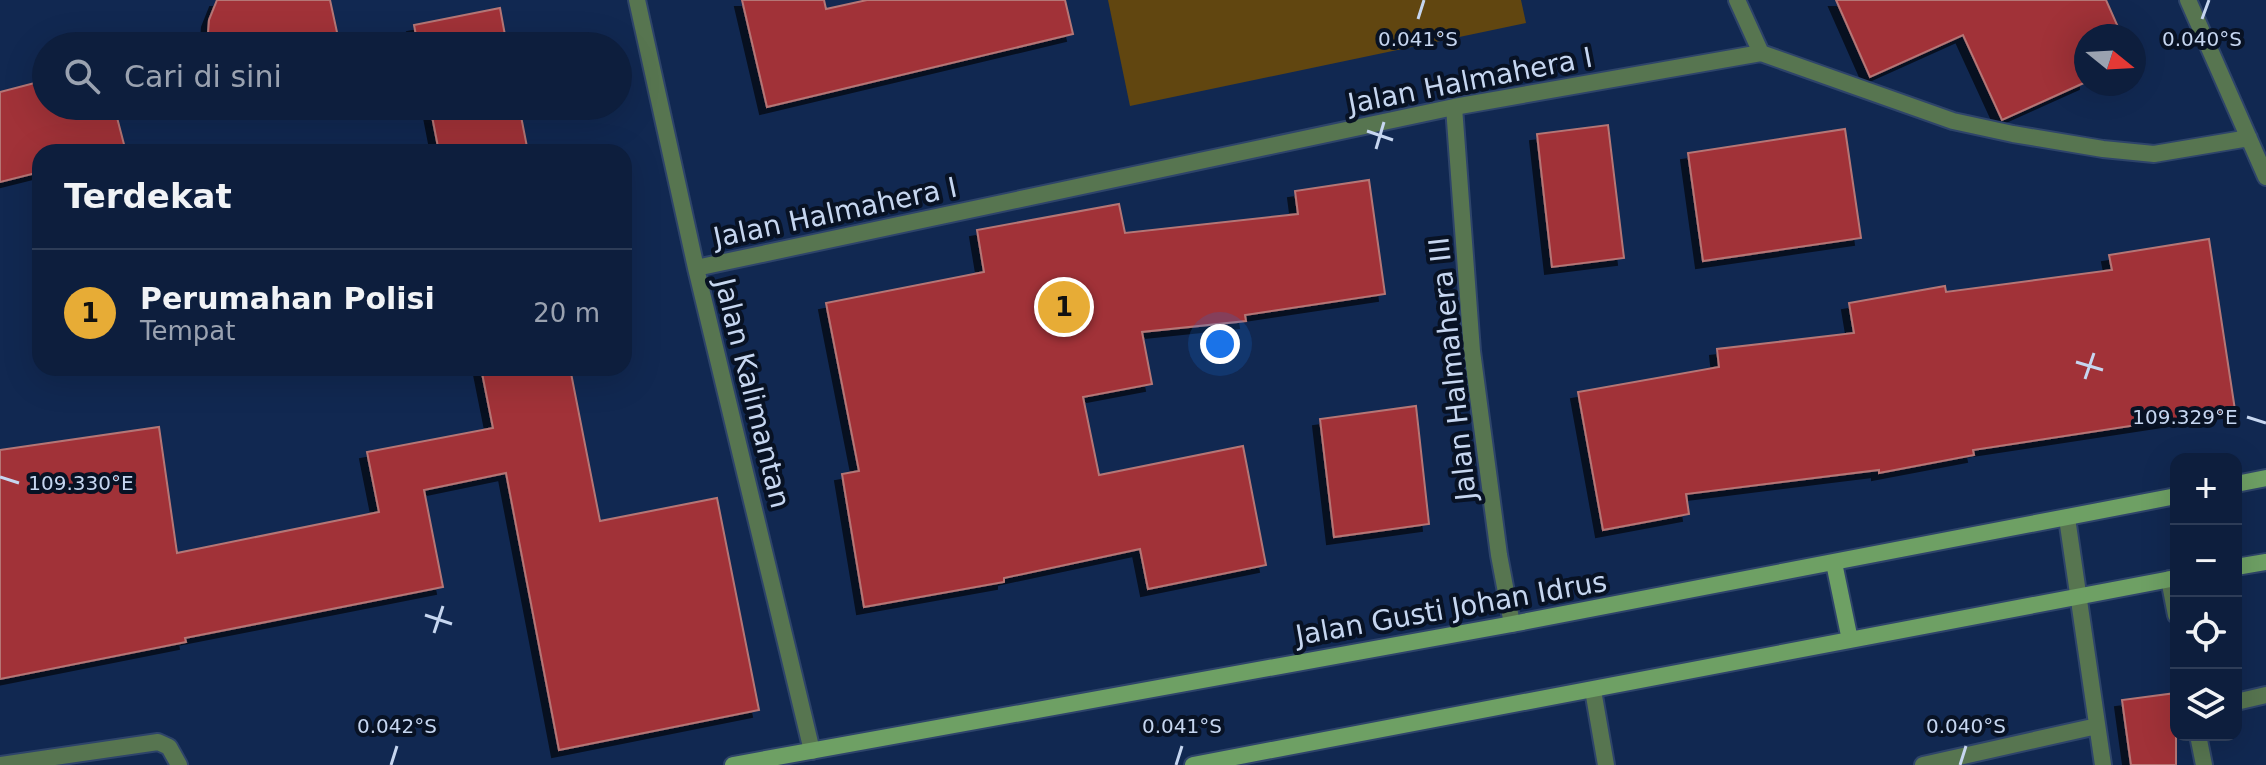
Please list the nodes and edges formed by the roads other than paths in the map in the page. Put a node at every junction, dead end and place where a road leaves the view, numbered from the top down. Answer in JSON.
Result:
{"nodes":[{"id":1,"x":637,"y":0,"type":"edge"},
{"id":2,"x":1737,"y":0,"type":"edge"},
{"id":3,"x":2188,"y":0,"type":"edge"},
{"id":4,"x":1761,"y":53,"type":"junction"},
{"id":5,"x":1454,"y":107,"type":"junction"},
{"id":6,"x":2249,"y":138,"type":"junction"},
{"id":7,"x":2266,"y":177,"type":"edge"},
{"id":8,"x":696,"y":268,"type":"junction"},
{"id":9,"x":2266,"y":478,"type":"edge"},
{"id":10,"x":2242,"y":483,"type":"edge"},
{"id":11,"x":2170,"y":497,"type":"edge"},
{"id":12,"x":2067,"y":518,"type":"junction"},
{"id":13,"x":2266,"y":562,"type":"edge"},
{"id":14,"x":1834,"y":563,"type":"junction"},
{"id":15,"x":2242,"y":566,"type":"edge"},
{"id":16,"x":2170,"y":580,"type":"edge"},
{"id":17,"x":2077,"y":596,"type":"junction"},
{"id":18,"x":1512,"y":624,"type":"junction"},
{"id":19,"x":1850,"y":640,"type":"junction"},
{"id":20,"x":1593,"y":690,"type":"junction"},
{"id":21,"x":2266,"y":695,"type":"edge"},
{"id":22,"x":2242,"y":701,"type":"edge"},
{"id":23,"x":2097,"y":726,"type":"junction"},
{"id":24,"x":2199,"y":741,"type":"edge"},
{"id":25,"x":812,"y":751,"type":"junction"},
{"id":26,"x":0,"y":765,"type":"edge"},
{"id":27,"x":179,"y":765,"type":"edge"},
{"id":28,"x":733,"y":765,"type":"edge"},
{"id":29,"x":1193,"y":765,"type":"edge"},
{"id":30,"x":1606,"y":765,"type":"edge"},
{"id":31,"x":1923,"y":765,"type":"edge"},
{"id":32,"x":2103,"y":765,"type":"edge"},
{"id":33,"x":2204,"y":765,"type":"edge"}],
"edges":[{"from":1,"to":8,"type":"street","name":"Jalan Kalimantan"},
{"from":2,"to":4,"type":"street"},
{"from":3,"to":6,"type":"street"},
{"from":4,"to":5,"type":"street","name":"Jalan Halmahera I"},
{"from":4,"to":6,"type":"street","name":"Jalan Halmahera I"},
{"from":5,"to":8,"type":"street","name":"Jalan Halmahera I"},
{"from":5,"to":18,"type":"street","name":"Jalan Halmahera III"},
{"from":6,"to":7,"type":"street"},
{"from":8,"to":25,"type":"street","name":"Jalan Kalimantan"},
{"from":9,"to":10,"type":"street"},
{"from":11,"to":12,"type":"street","name":"Jalan Gusti Johan Idrus"},
{"from":12,"to":14,"type":"street","name":"Jalan Gusti Johan Idrus"},
{"from":12,"to":17,"type":"street"},
{"from":13,"to":15,"type":"street"},
{"from":14,"to":18,"type":"street","name":"Jalan Gusti Johan Idrus"},
{"from":14,"to":19,"type":"street"},
{"from":16,"to":17,"type":"street"},
{"from":17,"to":19,"type":"street"},
{"from":17,"to":23,"type":"street"},
{"from":18,"to":25,"type":"street","name":"Jalan Gusti Johan Idrus"},
{"from":19,"to":20,"type":"street"},
{"from":20,"to":29,"type":"street"},
{"from":20,"to":30,"type":"street"},
{"from":21,"to":22,"type":"street"},
{"from":23,"to":31,"type":"street"},
{"from":23,"to":32,"type":"street"},
{"from":24,"to":33,"type":"street"},
{"from":25,"to":28,"type":"street","name":"Jalan Gusti Johan Idrus"},
{"from":26,"to":27,"type":"street"}]}
